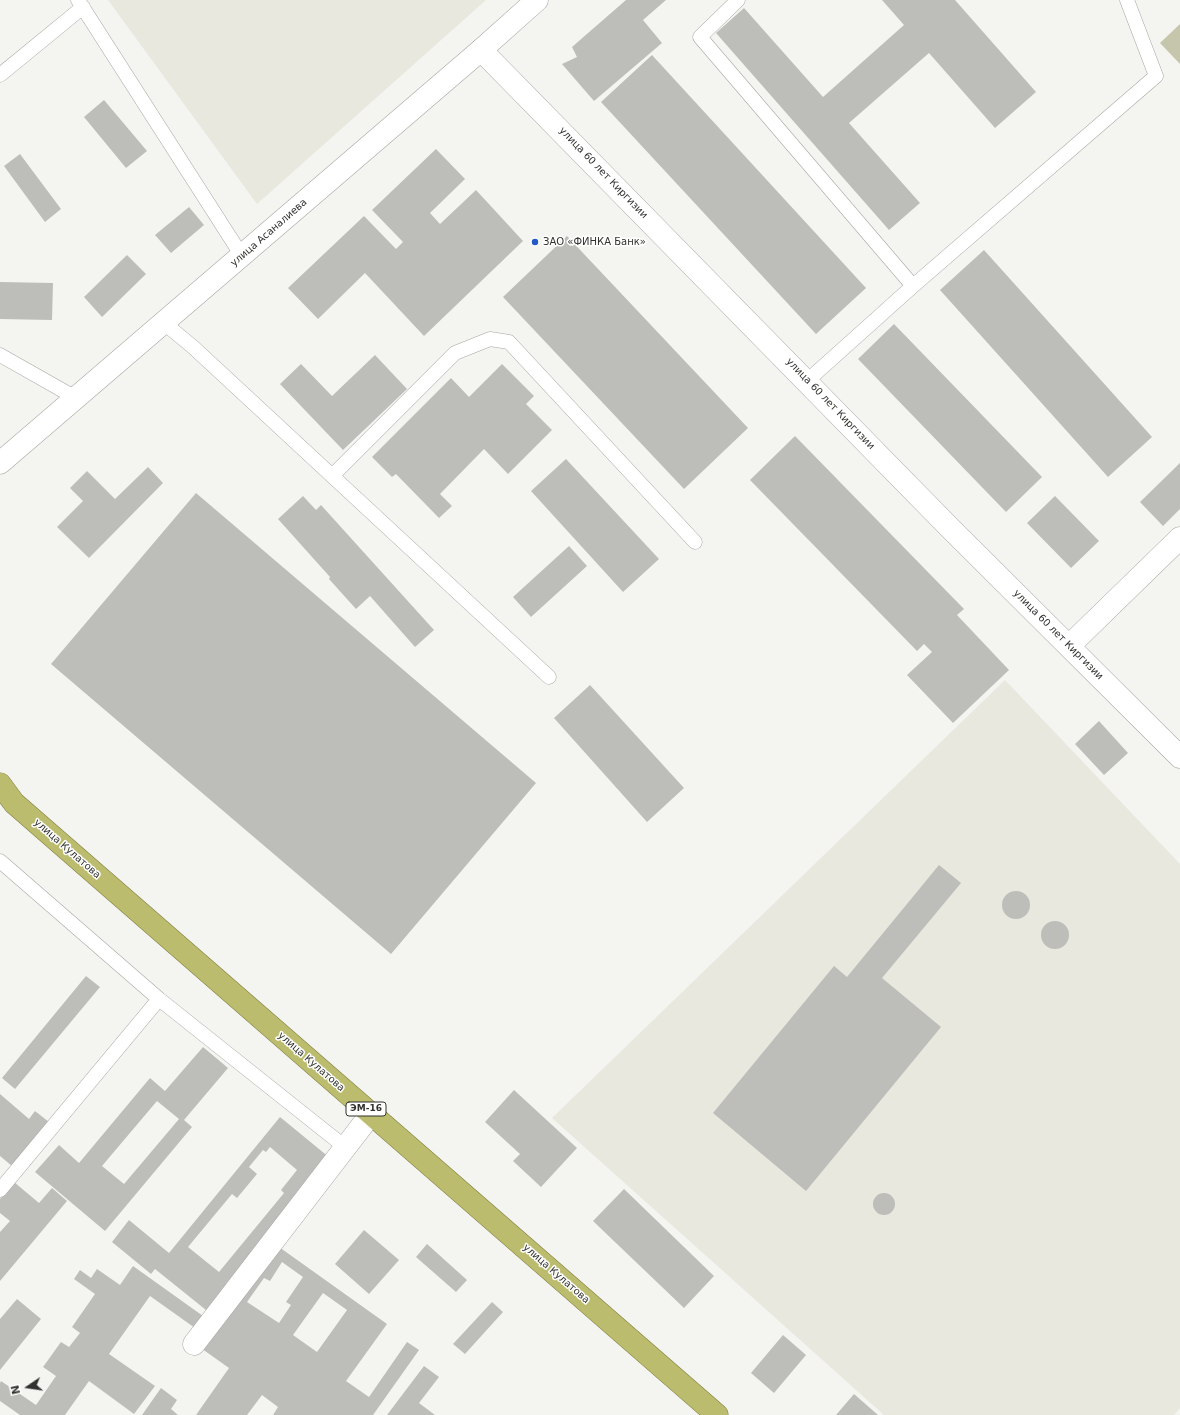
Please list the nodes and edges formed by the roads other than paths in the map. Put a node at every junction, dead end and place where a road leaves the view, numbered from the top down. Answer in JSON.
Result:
{"nodes":[{"id":1,"x":537,"y":0,"type":"edge"},
{"id":2,"x":738,"y":0,"type":"edge"},
{"id":3,"x":1127,"y":0,"type":"edge"},
{"id":4,"x":81,"y":4,"type":"edge"},
{"id":5,"x":482,"y":50,"type":"junction"},
{"id":6,"x":0,"y":75,"type":"edge"},
{"id":7,"x":242,"y":256,"type":"junction"},
{"id":8,"x":913,"y":286,"type":"junction"},
{"id":9,"x":164,"y":323,"type":"junction"},
{"id":10,"x":0,"y":355,"type":"edge"},
{"id":11,"x":807,"y":381,"type":"junction"},
{"id":12,"x":76,"y":398,"type":"junction"},
{"id":13,"x":0,"y":464,"type":"edge"},
{"id":14,"x":332,"y":476,"type":"junction"},
{"id":15,"x":1180,"y":538,"type":"edge"},
{"id":16,"x":694,"y":542,"type":"dead end"},
{"id":17,"x":1069,"y":646,"type":"junction"},
{"id":18,"x":549,"y":676,"type":"dead end"},
{"id":19,"x":1180,"y":757,"type":"edge"},
{"id":20,"x":0,"y":778,"type":"edge"},
{"id":21,"x":0,"y":784,"type":"edge"},
{"id":22,"x":7,"y":799,"type":"edge"},
{"id":23,"x":0,"y":861,"type":"edge"},
{"id":24,"x":159,"y":999,"type":"junction"},
{"id":25,"x":371,"y":1114,"type":"junction"},
{"id":26,"x":345,"y":1147,"type":"junction"},
{"id":27,"x":0,"y":1190,"type":"edge"},
{"id":28,"x":194,"y":1344,"type":"dead end"},
{"id":29,"x":717,"y":1415,"type":"edge"}],
"edges":[{"from":1,"to":5,"type":"street","name":"улица Асаналиева"},
{"from":2,"to":8,"type":"lane"},
{"from":3,"to":8,"type":"lane"},
{"from":4,"to":6,"type":"lane"},
{"from":4,"to":7,"type":"lane"},
{"from":5,"to":7,"type":"street","name":"улица Асаналиева"},
{"from":5,"to":11,"type":"street","name":"улица 60 лет Киргизии"},
{"from":7,"to":9,"type":"street","name":"улица Асаналиева"},
{"from":8,"to":11,"type":"lane"},
{"from":9,"to":12,"type":"street","name":"улица Асаналиева"},
{"from":9,"to":14,"type":"lane"},
{"from":10,"to":12,"type":"lane"},
{"from":11,"to":17,"type":"street","name":"улица 60 лет Киргизии"},
{"from":12,"to":13,"type":"street","name":"улица Асаналиева"},
{"from":14,"to":16,"type":"lane"},
{"from":14,"to":18,"type":"lane"},
{"from":15,"to":17,"type":"street"},
{"from":17,"to":19,"type":"street","name":"улица 60 лет Киргизии"},
{"from":20,"to":22,"type":"highway"},
{"from":21,"to":22,"type":"highway","name":"улица Кулатова","number":"ЭМ-16"},
{"from":22,"to":25,"type":"highway","name":"улица Кулатова","number":"ЭМ-16"},
{"from":23,"to":24,"type":"lane"},
{"from":24,"to":26,"type":"lane"},
{"from":24,"to":27,"type":"lane"},
{"from":25,"to":26,"type":"street"},
{"from":25,"to":29,"type":"highway","name":"улица Кулатова","number":"ЭМ-16"},
{"from":26,"to":28,"type":"street"}]}
